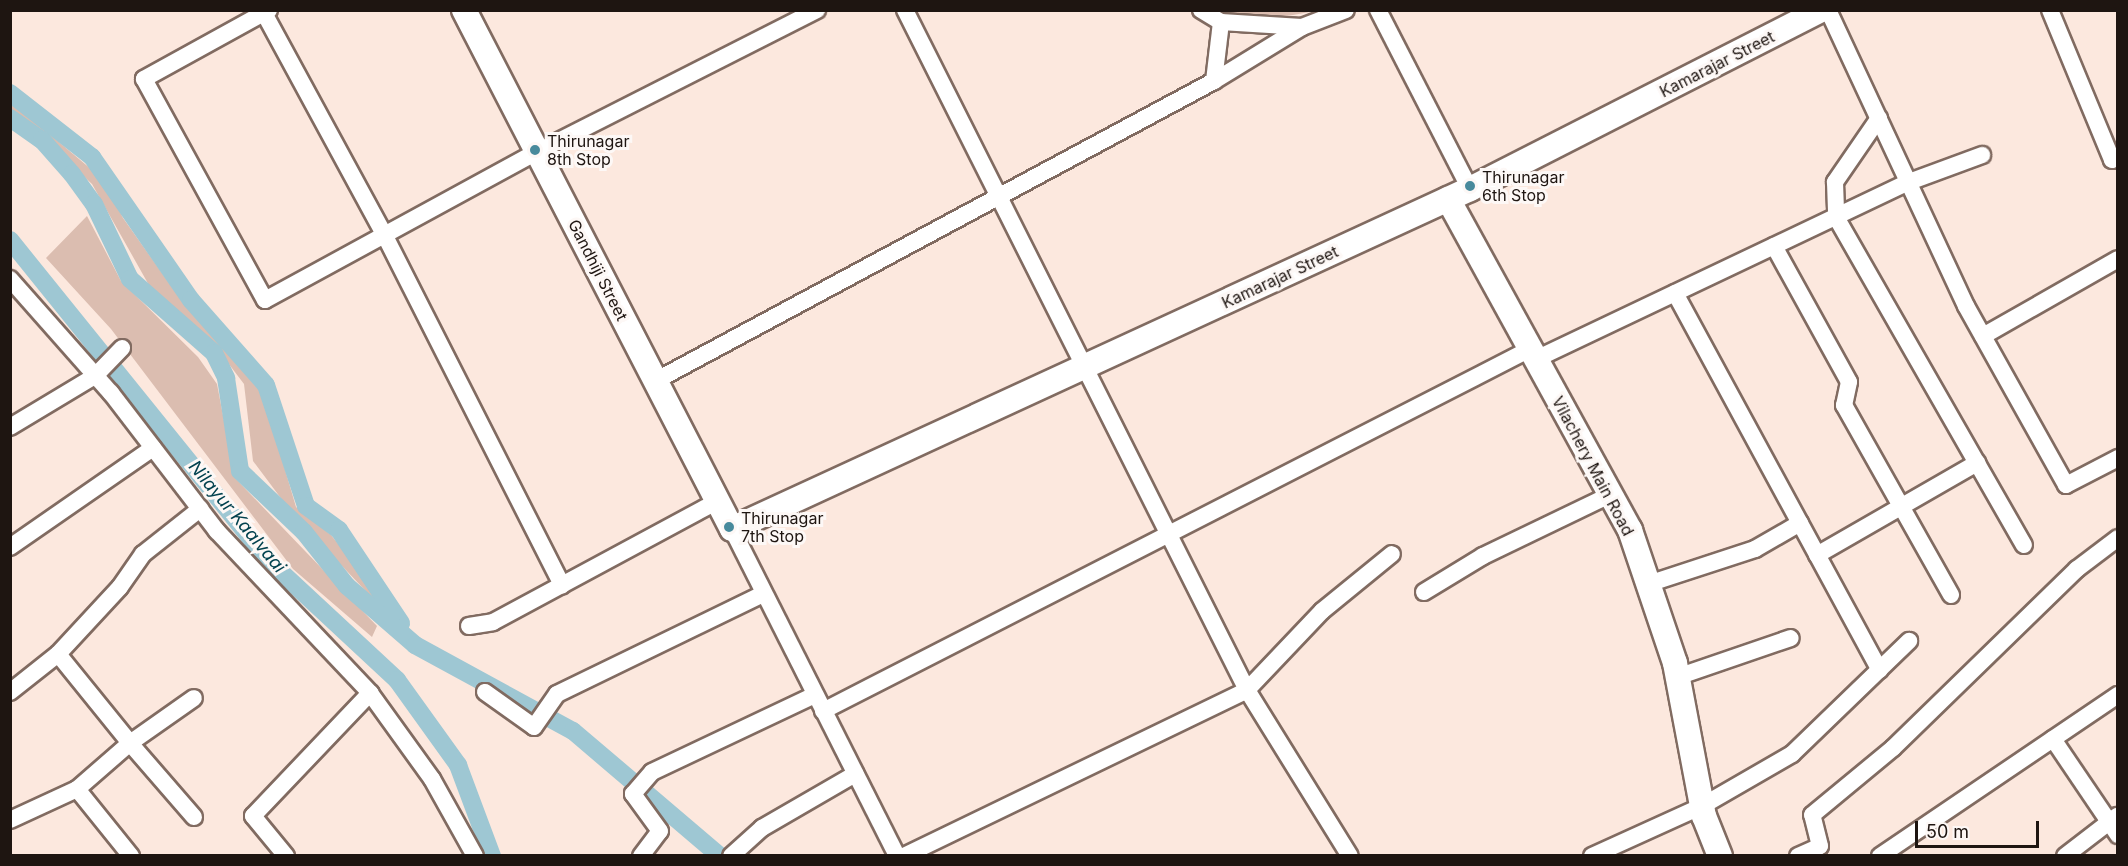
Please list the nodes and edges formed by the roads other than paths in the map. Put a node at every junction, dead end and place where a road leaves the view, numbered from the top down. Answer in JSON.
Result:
{"nodes":[{"id":1,"x":464,"y":10,"type":"edge"},
{"id":2,"x":817,"y":10,"type":"edge"},
{"id":3,"x":905,"y":10,"type":"edge"},
{"id":4,"x":1201,"y":10,"type":"edge"},
{"id":5,"x":1346,"y":10,"type":"edge"},
{"id":6,"x":1821,"y":10,"type":"edge"},
{"id":7,"x":1827,"y":10,"type":"edge"},
{"id":8,"x":2050,"y":10,"type":"edge"},
{"id":9,"x":1380,"y":11,"type":"edge"},
{"id":10,"x":267,"y":12,"type":"edge"},
{"id":11,"x":1221,"y":22,"type":"junction"},
{"id":12,"x":1302,"y":27,"type":"junction"},
{"id":13,"x":1214,"y":81,"type":"junction"},
{"id":14,"x":1879,"y":118,"type":"junction"},
{"id":15,"x":537,"y":152,"type":"junction"},
{"id":16,"x":1982,"y":155,"type":"dead end"},
{"id":17,"x":2118,"y":157,"type":"edge"},
{"id":18,"x":1909,"y":182,"type":"junction"},
{"id":19,"x":1470,"y":189,"type":"junction"},
{"id":20,"x":1000,"y":197,"type":"junction"},
{"id":21,"x":1448,"y":199,"type":"junction"},
{"id":22,"x":1836,"y":217,"type":"junction"},
{"id":23,"x":384,"y":234,"type":"junction"},
{"id":24,"x":1774,"y":246,"type":"junction"},
{"id":25,"x":2118,"y":259,"type":"edge"},
{"id":26,"x":10,"y":279,"type":"edge"},
{"id":27,"x":1675,"y":293,"type":"junction"},
{"id":28,"x":1983,"y":336,"type":"junction"},
{"id":29,"x":122,"y":348,"type":"dead end"},
{"id":30,"x":1533,"y":354,"type":"junction"},
{"id":31,"x":1087,"y":366,"type":"junction"},
{"id":32,"x":98,"y":370,"type":"junction"},
{"id":33,"x":655,"y":381,"type":"junction"},
{"id":34,"x":10,"y":427,"type":"edge"},
{"id":35,"x":153,"y":448,"type":"junction"},
{"id":36,"x":2118,"y":458,"type":"edge"},
{"id":37,"x":1977,"y":463,"type":"junction"},
{"id":38,"x":1610,"y":495,"type":"junction"},
{"id":39,"x":718,"y":501,"type":"junction"},
{"id":40,"x":1905,"y":505,"type":"junction"},
{"id":41,"x":200,"y":509,"type":"junction"},
{"id":42,"x":1800,"y":523,"type":"junction"},
{"id":43,"x":732,"y":529,"type":"junction"},
{"id":44,"x":1168,"y":530,"type":"junction"},
{"id":45,"x":2118,"y":538,"type":"edge"},
{"id":46,"x":2024,"y":545,"type":"dead end"},
{"id":47,"x":10,"y":547,"type":"edge"},
{"id":48,"x":1392,"y":554,"type":"dead end"},
{"id":49,"x":1817,"y":555,"type":"junction"},
{"id":50,"x":1648,"y":584,"type":"junction"},
{"id":51,"x":562,"y":585,"type":"junction"},
{"id":52,"x":1424,"y":592,"type":"dead end"},
{"id":53,"x":763,"y":594,"type":"junction"},
{"id":54,"x":1951,"y":595,"type":"dead end"},
{"id":55,"x":469,"y":626,"type":"dead end"},
{"id":56,"x":1791,"y":638,"type":"dead end"},
{"id":57,"x":1909,"y":641,"type":"dead end"},
{"id":58,"x":58,"y":654,"type":"junction"},
{"id":59,"x":1880,"y":670,"type":"junction"},
{"id":60,"x":1677,"y":677,"type":"junction"},
{"id":61,"x":1247,"y":690,"type":"junction"},
{"id":62,"x":10,"y":692,"type":"edge"},
{"id":63,"x":485,"y":692,"type":"dead end"},
{"id":64,"x":370,"y":693,"type":"junction"},
{"id":65,"x":815,"y":695,"type":"junction"},
{"id":66,"x":2118,"y":695,"type":"edge"},
{"id":67,"x":194,"y":698,"type":"dead end"},
{"id":68,"x":823,"y":711,"type":"junction"},
{"id":69,"x":2053,"y":739,"type":"junction"},
{"id":70,"x":130,"y":743,"type":"junction"},
{"id":71,"x":855,"y":774,"type":"junction"},
{"id":72,"x":77,"y":789,"type":"junction"},
{"id":73,"x":1702,"y":806,"type":"junction"},
{"id":74,"x":194,"y":817,"type":"dead end"},
{"id":75,"x":10,"y":820,"type":"edge"},
{"id":76,"x":2114,"y":824,"type":"edge"},
{"id":77,"x":732,"y":854,"type":"edge"},
{"id":78,"x":130,"y":855,"type":"edge"},
{"id":79,"x":286,"y":855,"type":"edge"},
{"id":80,"x":475,"y":855,"type":"edge"},
{"id":81,"x":641,"y":855,"type":"edge"},
{"id":82,"x":897,"y":855,"type":"edge"},
{"id":83,"x":903,"y":855,"type":"edge"},
{"id":84,"x":1350,"y":855,"type":"edge"},
{"id":85,"x":1592,"y":855,"type":"edge"},
{"id":86,"x":1720,"y":855,"type":"edge"},
{"id":87,"x":1798,"y":855,"type":"edge"},
{"id":88,"x":1880,"y":855,"type":"edge"},
{"id":89,"x":2065,"y":855,"type":"edge"}],
"edges":[{"from":1,"to":15,"type":"main road","name":"Gandhiji Street"},
{"from":2,"to":15,"type":"street"},
{"from":3,"to":20,"type":"street"},
{"from":4,"to":11,"type":"street"},
{"from":5,"to":12,"type":"street"},
{"from":6,"to":19,"type":"main road","name":"Kamarajar Street"},
{"from":7,"to":14,"type":"street"},
{"from":8,"to":17,"type":"street"},
{"from":9,"to":19,"type":"street"},
{"from":10,"to":23,"type":"street"},
{"from":10,"to":23,"type":"street"},
{"from":11,"to":12,"type":"street"},
{"from":11,"to":13,"type":"street"},
{"from":12,"to":13,"type":"street"},
{"from":13,"to":20,"type":"street"},
{"from":14,"to":18,"type":"street"},
{"from":14,"to":22,"type":"street"},
{"from":15,"to":23,"type":"street"},
{"from":15,"to":33,"type":"main road","name":"Gandhiji Street"},
{"from":16,"to":18,"type":"street"},
{"from":18,"to":22,"type":"street"},
{"from":18,"to":28,"type":"street"},
{"from":19,"to":21,"type":"main road","name":"Kamarajar Street"},
{"from":20,"to":31,"type":"street"},
{"from":20,"to":33,"type":"street"},
{"from":21,"to":30,"type":"main road","name":"Vilachery Main Road"},
{"from":21,"to":31,"type":"main road","name":"Kamarajar Street"},
{"from":22,"to":24,"type":"street"},
{"from":22,"to":37,"type":"street"},
{"from":23,"to":51,"type":"street"},
{"from":24,"to":27,"type":"street"},
{"from":24,"to":40,"type":"street"},
{"from":25,"to":28,"type":"street"},
{"from":26,"to":32,"type":"street"},
{"from":27,"to":30,"type":"street"},
{"from":27,"to":42,"type":"street"},
{"from":28,"to":36,"type":"street"},
{"from":29,"to":32,"type":"street"},
{"from":30,"to":38,"type":"main road","name":"Vilachery Main Road"},
{"from":30,"to":44,"type":"street"},
{"from":31,"to":43,"type":"main road","name":"Kamarajar Street"},
{"from":31,"to":44,"type":"street"},
{"from":32,"to":34,"type":"street"},
{"from":32,"to":35,"type":"street"},
{"from":33,"to":39,"type":"main road","name":"Gandhiji Street"},
{"from":35,"to":41,"type":"street"},
{"from":35,"to":47,"type":"street"},
{"from":37,"to":40,"type":"street"},
{"from":37,"to":46,"type":"street"},
{"from":38,"to":50,"type":"main road","name":"Vilachery Main Road"},
{"from":38,"to":52,"type":"street"},
{"from":39,"to":43,"type":"main road","name":"Gandhiji Street"},
{"from":39,"to":51,"type":"street"},
{"from":40,"to":49,"type":"street"},
{"from":40,"to":54,"type":"street"},
{"from":41,"to":58,"type":"street"},
{"from":41,"to":64,"type":"street"},
{"from":42,"to":49,"type":"street"},
{"from":42,"to":50,"type":"street"},
{"from":43,"to":53,"type":"street"},
{"from":44,"to":61,"type":"street"},
{"from":44,"to":68,"type":"street"},
{"from":45,"to":87,"type":"street"},
{"from":48,"to":61,"type":"street"},
{"from":49,"to":59,"type":"street"},
{"from":50,"to":60,"type":"main road","name":"Vilachery Main Road"},
{"from":51,"to":55,"type":"street"},
{"from":53,"to":63,"type":"street"},
{"from":53,"to":65,"type":"street"},
{"from":56,"to":60,"type":"street"},
{"from":57,"to":59,"type":"street"},
{"from":58,"to":62,"type":"street"},
{"from":58,"to":70,"type":"street"},
{"from":59,"to":73,"type":"street"},
{"from":60,"to":73,"type":"main road","name":"Vilachery Main Road"},
{"from":61,"to":83,"type":"street"},
{"from":61,"to":84,"type":"street"},
{"from":64,"to":79,"type":"street"},
{"from":64,"to":80,"type":"street"},
{"from":65,"to":68,"type":"street"},
{"from":65,"to":81,"type":"street"},
{"from":66,"to":69,"type":"street"},
{"from":67,"to":70,"type":"street"},
{"from":68,"to":71,"type":"street"},
{"from":69,"to":76,"type":"street"},
{"from":69,"to":88,"type":"street"},
{"from":70,"to":72,"type":"street"},
{"from":70,"to":74,"type":"street"},
{"from":71,"to":77,"type":"street"},
{"from":71,"to":82,"type":"street"},
{"from":72,"to":75,"type":"street"},
{"from":72,"to":78,"type":"street"},
{"from":73,"to":85,"type":"street"},
{"from":73,"to":86,"type":"main road","name":"Vilachery Main Road"},
{"from":76,"to":89,"type":"street"}]}
